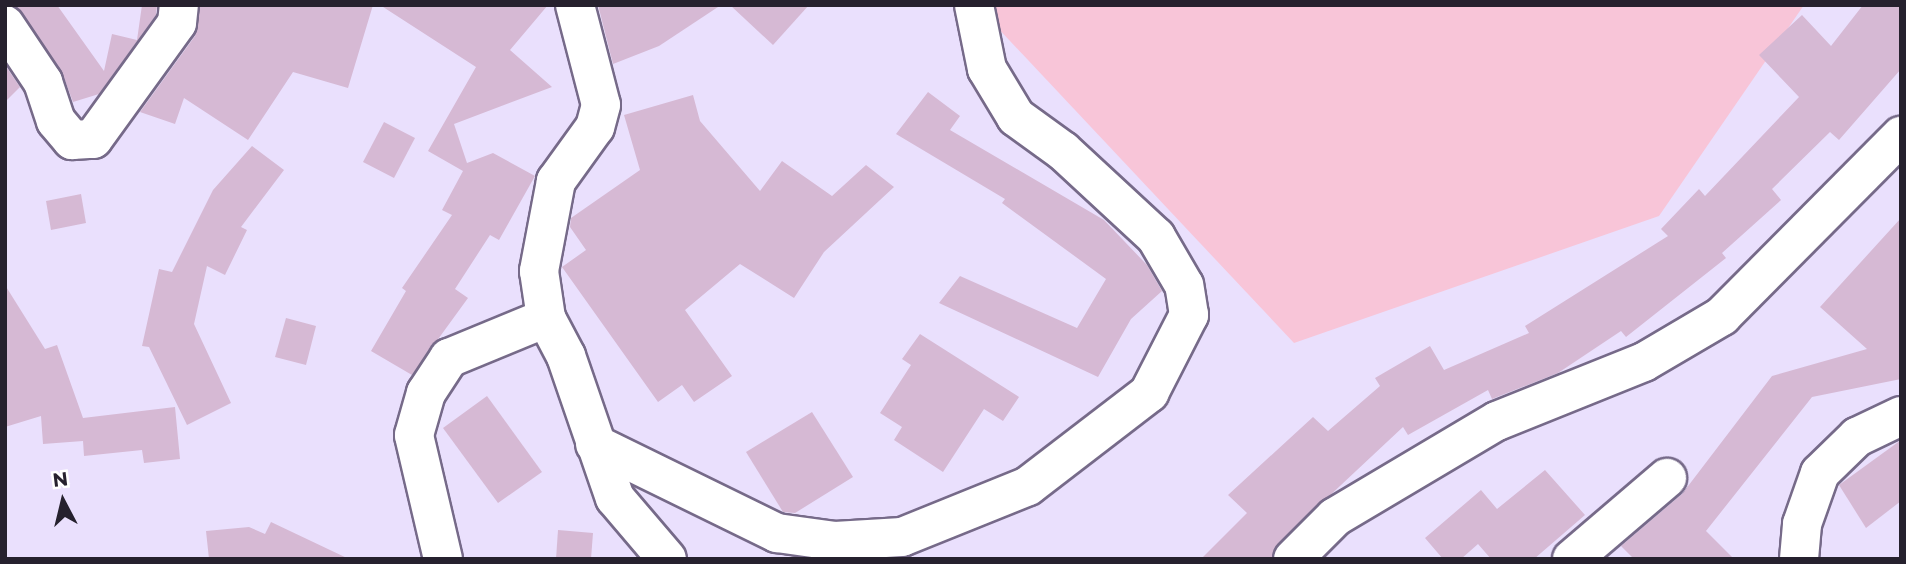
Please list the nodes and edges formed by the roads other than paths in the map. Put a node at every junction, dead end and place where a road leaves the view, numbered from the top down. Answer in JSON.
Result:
{"nodes":[{"id":1,"x":179,"y":5,"type":"edge"},
{"id":2,"x":575,"y":5,"type":"edge"},
{"id":3,"x":974,"y":5,"type":"edge"},
{"id":4,"x":5,"y":25,"type":"edge"},
{"id":5,"x":1901,"y":136,"type":"edge"},
{"id":6,"x":546,"y":318,"type":"junction"},
{"id":7,"x":1901,"y":416,"type":"edge"},
{"id":8,"x":595,"y":444,"type":"junction"},
{"id":9,"x":1667,"y":478,"type":"dead end"},
{"id":10,"x":443,"y":559,"type":"edge"},
{"id":11,"x":667,"y":559,"type":"edge"},
{"id":12,"x":1293,"y":559,"type":"edge"},
{"id":13,"x":1572,"y":559,"type":"edge"},
{"id":14,"x":1799,"y":559,"type":"edge"}],
"edges":[{"from":1,"to":4,"type":"street"},
{"from":2,"to":6,"type":"street"},
{"from":3,"to":8,"type":"street"},
{"from":5,"to":12,"type":"street"},
{"from":6,"to":8,"type":"street"},
{"from":6,"to":10,"type":"street"},
{"from":7,"to":14,"type":"street"},
{"from":8,"to":11,"type":"street"},
{"from":9,"to":13,"type":"street"}]}
